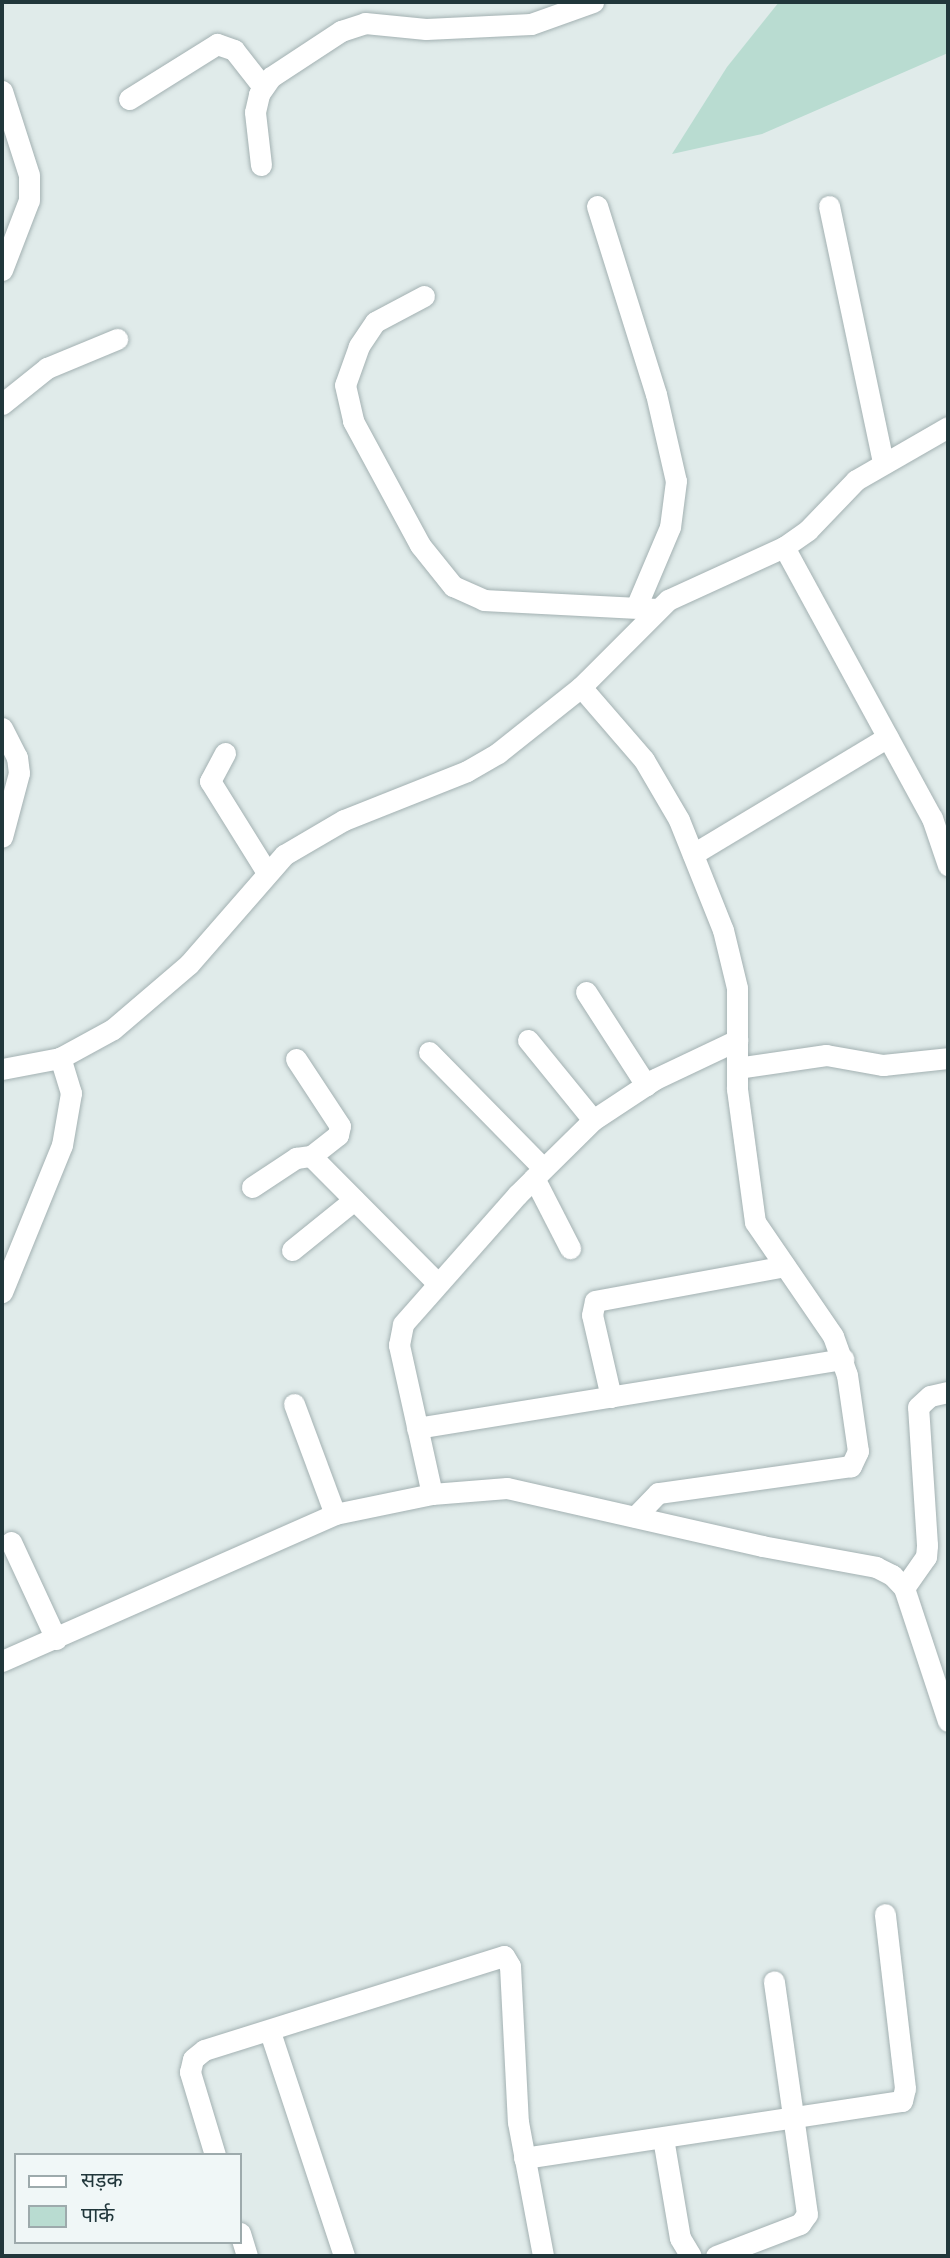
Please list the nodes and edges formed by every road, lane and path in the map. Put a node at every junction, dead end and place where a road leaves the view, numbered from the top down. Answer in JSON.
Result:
{"nodes":[{"id":1,"x":593,"y":2,"type":"edge"},
{"id":2,"x":264,"y":88,"type":"junction"},
{"id":3,"x":2,"y":91,"type":"edge"},
{"id":4,"x":129,"y":99,"type":"dead end"},
{"id":5,"x":261,"y":164,"type":"dead end"},
{"id":6,"x":597,"y":206,"type":"dead end"},
{"id":7,"x":829,"y":206,"type":"dead end"},
{"id":8,"x":2,"y":270,"type":"edge"},
{"id":9,"x":424,"y":296,"type":"dead end"},
{"id":10,"x":117,"y":339,"type":"dead end"},
{"id":11,"x":2,"y":404,"type":"edge"},
{"id":12,"x":948,"y":427,"type":"edge"},
{"id":13,"x":883,"y":463,"type":"junction"},
{"id":14,"x":784,"y":547,"type":"junction"},
{"id":15,"x":646,"y":608,"type":"junction"},
{"id":16,"x":581,"y":687,"type":"junction"},
{"id":17,"x":2,"y":728,"type":"edge"},
{"id":18,"x":888,"y":737,"type":"junction"},
{"id":19,"x":225,"y":753,"type":"dead end"},
{"id":20,"x":2,"y":837,"type":"edge"},
{"id":21,"x":693,"y":854,"type":"junction"},
{"id":22,"x":948,"y":865,"type":"edge"},
{"id":23,"x":266,"y":871,"type":"junction"},
{"id":24,"x":586,"y":992,"type":"dead end"},
{"id":25,"x":528,"y":1040,"type":"dead end"},
{"id":26,"x":737,"y":1040,"type":"junction"},
{"id":27,"x":429,"y":1052,"type":"dead end"},
{"id":28,"x":60,"y":1058,"type":"junction"},
{"id":29,"x":948,"y":1058,"type":"edge"},
{"id":30,"x":296,"y":1059,"type":"dead end"},
{"id":31,"x":737,"y":1068,"type":"junction"},
{"id":32,"x":2,"y":1069,"type":"edge"},
{"id":33,"x":646,"y":1085,"type":"junction"},
{"id":34,"x":593,"y":1120,"type":"junction"},
{"id":35,"x":311,"y":1156,"type":"junction"},
{"id":36,"x":538,"y":1173,"type":"junction"},
{"id":37,"x":252,"y":1187,"type":"dead end"},
{"id":38,"x":354,"y":1200,"type":"junction"},
{"id":39,"x":570,"y":1248,"type":"dead end"},
{"id":40,"x":292,"y":1250,"type":"dead end"},
{"id":41,"x":785,"y":1266,"type":"junction"},
{"id":42,"x":438,"y":1284,"type":"junction"},
{"id":43,"x":2,"y":1292,"type":"edge"},
{"id":44,"x":843,"y":1359,"type":"junction"},
{"id":45,"x":948,"y":1392,"type":"edge"},
{"id":46,"x":611,"y":1397,"type":"junction"},
{"id":47,"x":294,"y":1404,"type":"dead end"},
{"id":48,"x":417,"y":1428,"type":"junction"},
{"id":49,"x":432,"y":1494,"type":"junction"},
{"id":50,"x":335,"y":1514,"type":"junction"},
{"id":51,"x":635,"y":1517,"type":"junction"},
{"id":52,"x":11,"y":1542,"type":"dead end"},
{"id":53,"x":904,"y":1588,"type":"junction"},
{"id":54,"x":56,"y":1639,"type":"junction"},
{"id":55,"x":2,"y":1661,"type":"edge"},
{"id":56,"x":948,"y":1721,"type":"edge"},
{"id":57,"x":885,"y":1914,"type":"dead end"},
{"id":58,"x":774,"y":1981,"type":"dead end"},
{"id":59,"x":270,"y":2032,"type":"junction"},
{"id":60,"x":793,"y":2120,"type":"junction"},
{"id":61,"x":663,"y":2138,"type":"junction"},
{"id":62,"x":214,"y":2153,"type":"edge"},
{"id":63,"x":524,"y":2158,"type":"junction"},
{"id":64,"x":344,"y":2256,"type":"edge"},
{"id":65,"x":542,"y":2256,"type":"edge"},
{"id":66,"x":691,"y":2256,"type":"edge"},
{"id":67,"x":716,"y":2256,"type":"edge"}],
"edges":[{"from":1,"to":2,"type":"street"},
{"from":2,"to":4,"type":"street"},
{"from":2,"to":5,"type":"street"},
{"from":3,"to":8,"type":"street"},
{"from":6,"to":15,"type":"street"},
{"from":7,"to":13,"type":"street"},
{"from":9,"to":15,"type":"street"},
{"from":10,"to":11,"type":"street"},
{"from":12,"to":13,"type":"street"},
{"from":13,"to":14,"type":"street"},
{"from":14,"to":15,"type":"street"},
{"from":14,"to":18,"type":"street"},
{"from":15,"to":16,"type":"street"},
{"from":16,"to":21,"type":"street"},
{"from":16,"to":23,"type":"street"},
{"from":17,"to":20,"type":"street"},
{"from":18,"to":21,"type":"street"},
{"from":18,"to":22,"type":"street"},
{"from":19,"to":23,"type":"street"},
{"from":21,"to":26,"type":"street"},
{"from":23,"to":28,"type":"street"},
{"from":24,"to":33,"type":"street"},
{"from":25,"to":34,"type":"street"},
{"from":26,"to":31,"type":"street"},
{"from":26,"to":33,"type":"street"},
{"from":27,"to":36,"type":"street"},
{"from":28,"to":32,"type":"street"},
{"from":28,"to":43,"type":"street"},
{"from":29,"to":31,"type":"street"},
{"from":30,"to":35,"type":"street"},
{"from":31,"to":41,"type":"street"},
{"from":33,"to":34,"type":"street"},
{"from":34,"to":36,"type":"street"},
{"from":35,"to":37,"type":"street"},
{"from":35,"to":38,"type":"street"},
{"from":36,"to":39,"type":"street"},
{"from":36,"to":42,"type":"street"},
{"from":38,"to":40,"type":"street"},
{"from":38,"to":42,"type":"street"},
{"from":41,"to":44,"type":"street"},
{"from":41,"to":46,"type":"street"},
{"from":42,"to":48,"type":"street"},
{"from":44,"to":46,"type":"street"},
{"from":44,"to":51,"type":"street"},
{"from":45,"to":53,"type":"street"},
{"from":46,"to":48,"type":"street"},
{"from":47,"to":50,"type":"street"},
{"from":48,"to":49,"type":"street"},
{"from":49,"to":50,"type":"street"},
{"from":49,"to":51,"type":"street"},
{"from":50,"to":54,"type":"street"},
{"from":51,"to":53,"type":"street"},
{"from":52,"to":54,"type":"street"},
{"from":53,"to":56,"type":"street"},
{"from":54,"to":55,"type":"street"},
{"from":57,"to":60,"type":"street"},
{"from":58,"to":60,"type":"street"},
{"from":59,"to":62,"type":"street"},
{"from":59,"to":63,"type":"street"},
{"from":59,"to":64,"type":"street"},
{"from":60,"to":61,"type":"street"},
{"from":60,"to":67,"type":"street"},
{"from":61,"to":63,"type":"street"},
{"from":61,"to":66,"type":"street"},
{"from":63,"to":65,"type":"street"}]}
